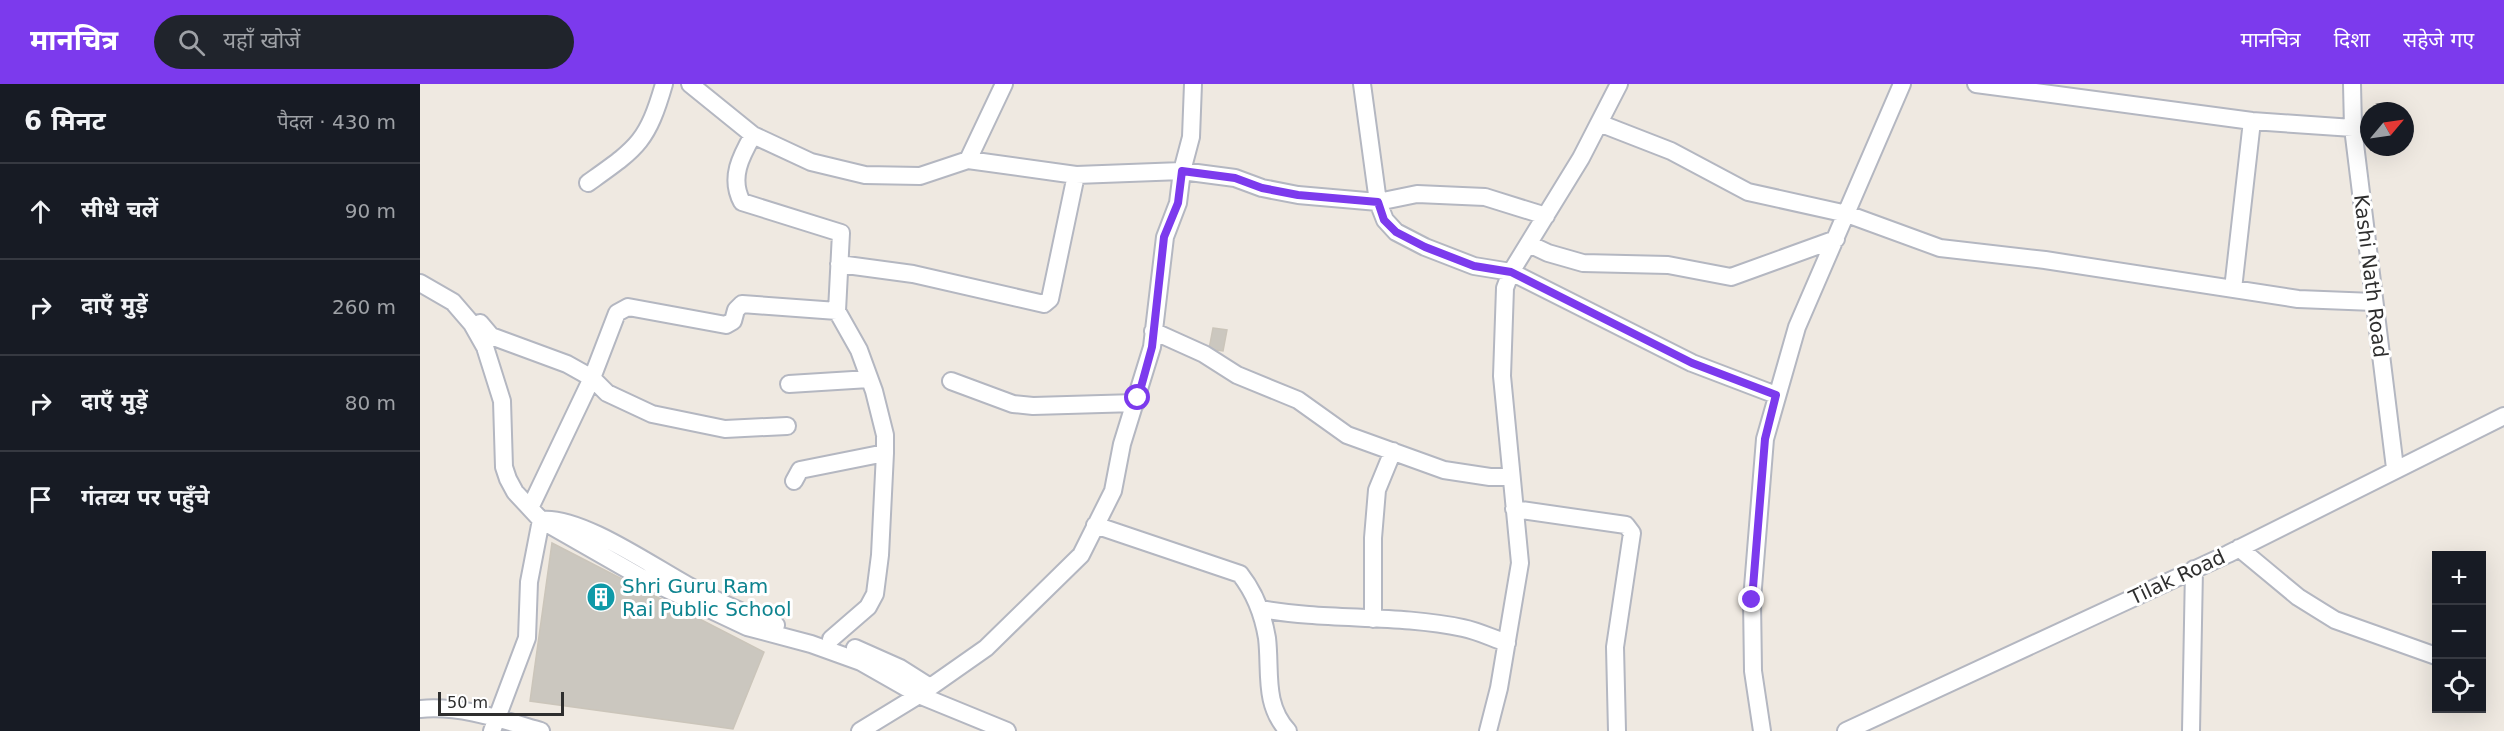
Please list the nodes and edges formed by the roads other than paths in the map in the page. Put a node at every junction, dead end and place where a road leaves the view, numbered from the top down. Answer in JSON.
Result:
{"nodes":[{"id":1,"x":664,"y":84,"type":"edge"},
{"id":2,"x":690,"y":84,"type":"edge"},
{"id":3,"x":1004,"y":84,"type":"edge"},
{"id":4,"x":1193,"y":84,"type":"edge"},
{"id":5,"x":1362,"y":84,"type":"edge"},
{"id":6,"x":1619,"y":84,"type":"edge"},
{"id":7,"x":1902,"y":84,"type":"edge"},
{"id":8,"x":1976,"y":84,"type":"edge"},
{"id":9,"x":2352,"y":84,"type":"edge"},
{"id":10,"x":2252,"y":122,"type":"junction"},
{"id":11,"x":1599,"y":123,"type":"junction"},
{"id":12,"x":2353,"y":128,"type":"junction"},
{"id":13,"x":753,"y":135,"type":"junction"},
{"id":14,"x":968,"y":160,"type":"junction"},
{"id":15,"x":1182,"y":171,"type":"junction"},
{"id":16,"x":1076,"y":175,"type":"junction"},
{"id":17,"x":588,"y":183,"type":"dead end"},
{"id":18,"x":1378,"y":202,"type":"junction"},
{"id":19,"x":1846,"y":214,"type":"junction"},
{"id":20,"x":1546,"y":216,"type":"junction"},
{"id":21,"x":1836,"y":239,"type":"junction"},
{"id":22,"x":1529,"y":244,"type":"junction"},
{"id":23,"x":839,"y":264,"type":"junction"},
{"id":24,"x":1511,"y":272,"type":"junction"},
{"id":25,"x":420,"y":273,"type":"edge"},
{"id":26,"x":420,"y":283,"type":"edge"},
{"id":27,"x":2233,"y":289,"type":"junction"},
{"id":28,"x":2374,"y":302,"type":"junction"},
{"id":29,"x":837,"y":310,"type":"junction"},
{"id":30,"x":1153,"y":331,"type":"junction"},
{"id":31,"x":592,"y":378,"type":"junction"},
{"id":32,"x":869,"y":379,"type":"junction"},
{"id":33,"x":951,"y":381,"type":"dead end"},
{"id":34,"x":789,"y":384,"type":"dead end"},
{"id":35,"x":1776,"y":395,"type":"junction"},
{"id":36,"x":1136,"y":403,"type":"junction"},
{"id":37,"x":2504,"y":416,"type":"edge"},
{"id":38,"x":787,"y":426,"type":"dead end"},
{"id":39,"x":1393,"y":452,"type":"junction"},
{"id":40,"x":885,"y":453,"type":"junction"},
{"id":41,"x":2395,"y":468,"type":"junction"},
{"id":42,"x":1511,"y":477,"type":"junction"},
{"id":43,"x":794,"y":482,"type":"dead end"},
{"id":44,"x":1514,"y":510,"type":"junction"},
{"id":45,"x":536,"y":514,"type":"junction"},
{"id":46,"x":1095,"y":525,"type":"junction"},
{"id":47,"x":2239,"y":548,"type":"junction"},
{"id":48,"x":2194,"y":569,"type":"junction"},
{"id":49,"x":1261,"y":609,"type":"junction"},
{"id":50,"x":1373,"y":619,"type":"junction"},
{"id":51,"x":831,"y":639,"type":"junction"},
{"id":52,"x":1506,"y":643,"type":"junction"},
{"id":53,"x":2432,"y":656,"type":"edge"},
{"id":54,"x":925,"y":691,"type":"junction"},
{"id":55,"x":420,"y":709,"type":"edge"},
{"id":56,"x":494,"y":724,"type":"edge"},
{"id":57,"x":541,"y":731,"type":"edge"},
{"id":58,"x":860,"y":731,"type":"edge"},
{"id":59,"x":1007,"y":731,"type":"edge"},
{"id":60,"x":1288,"y":731,"type":"edge"},
{"id":61,"x":1488,"y":731,"type":"edge"},
{"id":62,"x":1617,"y":731,"type":"edge"},
{"id":63,"x":1762,"y":731,"type":"edge"},
{"id":64,"x":1846,"y":731,"type":"edge"},
{"id":65,"x":2192,"y":731,"type":"edge"}],
"edges":[{"from":1,"to":17,"type":"street"},
{"from":2,"to":13,"type":"street"},
{"from":3,"to":14,"type":"street"},
{"from":4,"to":15,"type":"street"},
{"from":5,"to":18,"type":"street"},
{"from":6,"to":11,"type":"street"},
{"from":7,"to":19,"type":"street"},
{"from":8,"to":10,"type":"street"},
{"from":9,"to":12,"type":"street","name":"Kashi Nath Road"},
{"from":10,"to":12,"type":"street"},
{"from":10,"to":27,"type":"street"},
{"from":11,"to":19,"type":"street"},
{"from":11,"to":20,"type":"street"},
{"from":12,"to":28,"type":"street","name":"Kashi Nath Road"},
{"from":13,"to":14,"type":"street"},
{"from":13,"to":23,"type":"street"},
{"from":14,"to":16,"type":"street"},
{"from":15,"to":16,"type":"street"},
{"from":15,"to":18,"type":"street"},
{"from":15,"to":30,"type":"street"},
{"from":16,"to":23,"type":"street"},
{"from":18,"to":20,"type":"street"},
{"from":18,"to":24,"type":"street"},
{"from":19,"to":21,"type":"street"},
{"from":19,"to":27,"type":"street"},
{"from":20,"to":22,"type":"street"},
{"from":21,"to":22,"type":"street"},
{"from":21,"to":35,"type":"street"},
{"from":22,"to":24,"type":"street"},
{"from":23,"to":29,"type":"street"},
{"from":24,"to":35,"type":"street"},
{"from":24,"to":42,"type":"street"},
{"from":25,"to":31,"type":"street"},
{"from":26,"to":45,"type":"street"},
{"from":27,"to":28,"type":"street"},
{"from":28,"to":41,"type":"street","name":"Kashi Nath Road"},
{"from":29,"to":31,"type":"street"},
{"from":29,"to":32,"type":"street"},
{"from":30,"to":36,"type":"street"},
{"from":30,"to":39,"type":"street"},
{"from":31,"to":38,"type":"street"},
{"from":31,"to":45,"type":"street"},
{"from":32,"to":34,"type":"street"},
{"from":32,"to":40,"type":"street"},
{"from":33,"to":36,"type":"street"},
{"from":35,"to":63,"type":"street"},
{"from":36,"to":46,"type":"street"},
{"from":37,"to":41,"type":"street","name":"Tilak Road"},
{"from":39,"to":42,"type":"street"},
{"from":39,"to":50,"type":"street"},
{"from":40,"to":43,"type":"street"},
{"from":40,"to":51,"type":"street"},
{"from":41,"to":47,"type":"street","name":"Tilak Road"},
{"from":42,"to":44,"type":"street"},
{"from":44,"to":52,"type":"street"},
{"from":44,"to":62,"type":"street"},
{"from":45,"to":51,"type":"street"},
{"from":45,"to":54,"type":"street"},
{"from":45,"to":56,"type":"street"},
{"from":46,"to":49,"type":"street"},
{"from":46,"to":54,"type":"street"},
{"from":47,"to":48,"type":"street","name":"Tilak Road"},
{"from":47,"to":53,"type":"street"},
{"from":48,"to":64,"type":"street","name":"Tilak Road"},
{"from":48,"to":65,"type":"street"},
{"from":49,"to":50,"type":"street"},
{"from":49,"to":60,"type":"street"},
{"from":50,"to":52,"type":"street"},
{"from":51,"to":54,"type":"street"},
{"from":52,"to":61,"type":"street"},
{"from":54,"to":58,"type":"street"},
{"from":54,"to":59,"type":"street"},
{"from":55,"to":56,"type":"street"},
{"from":56,"to":57,"type":"street"}]}
